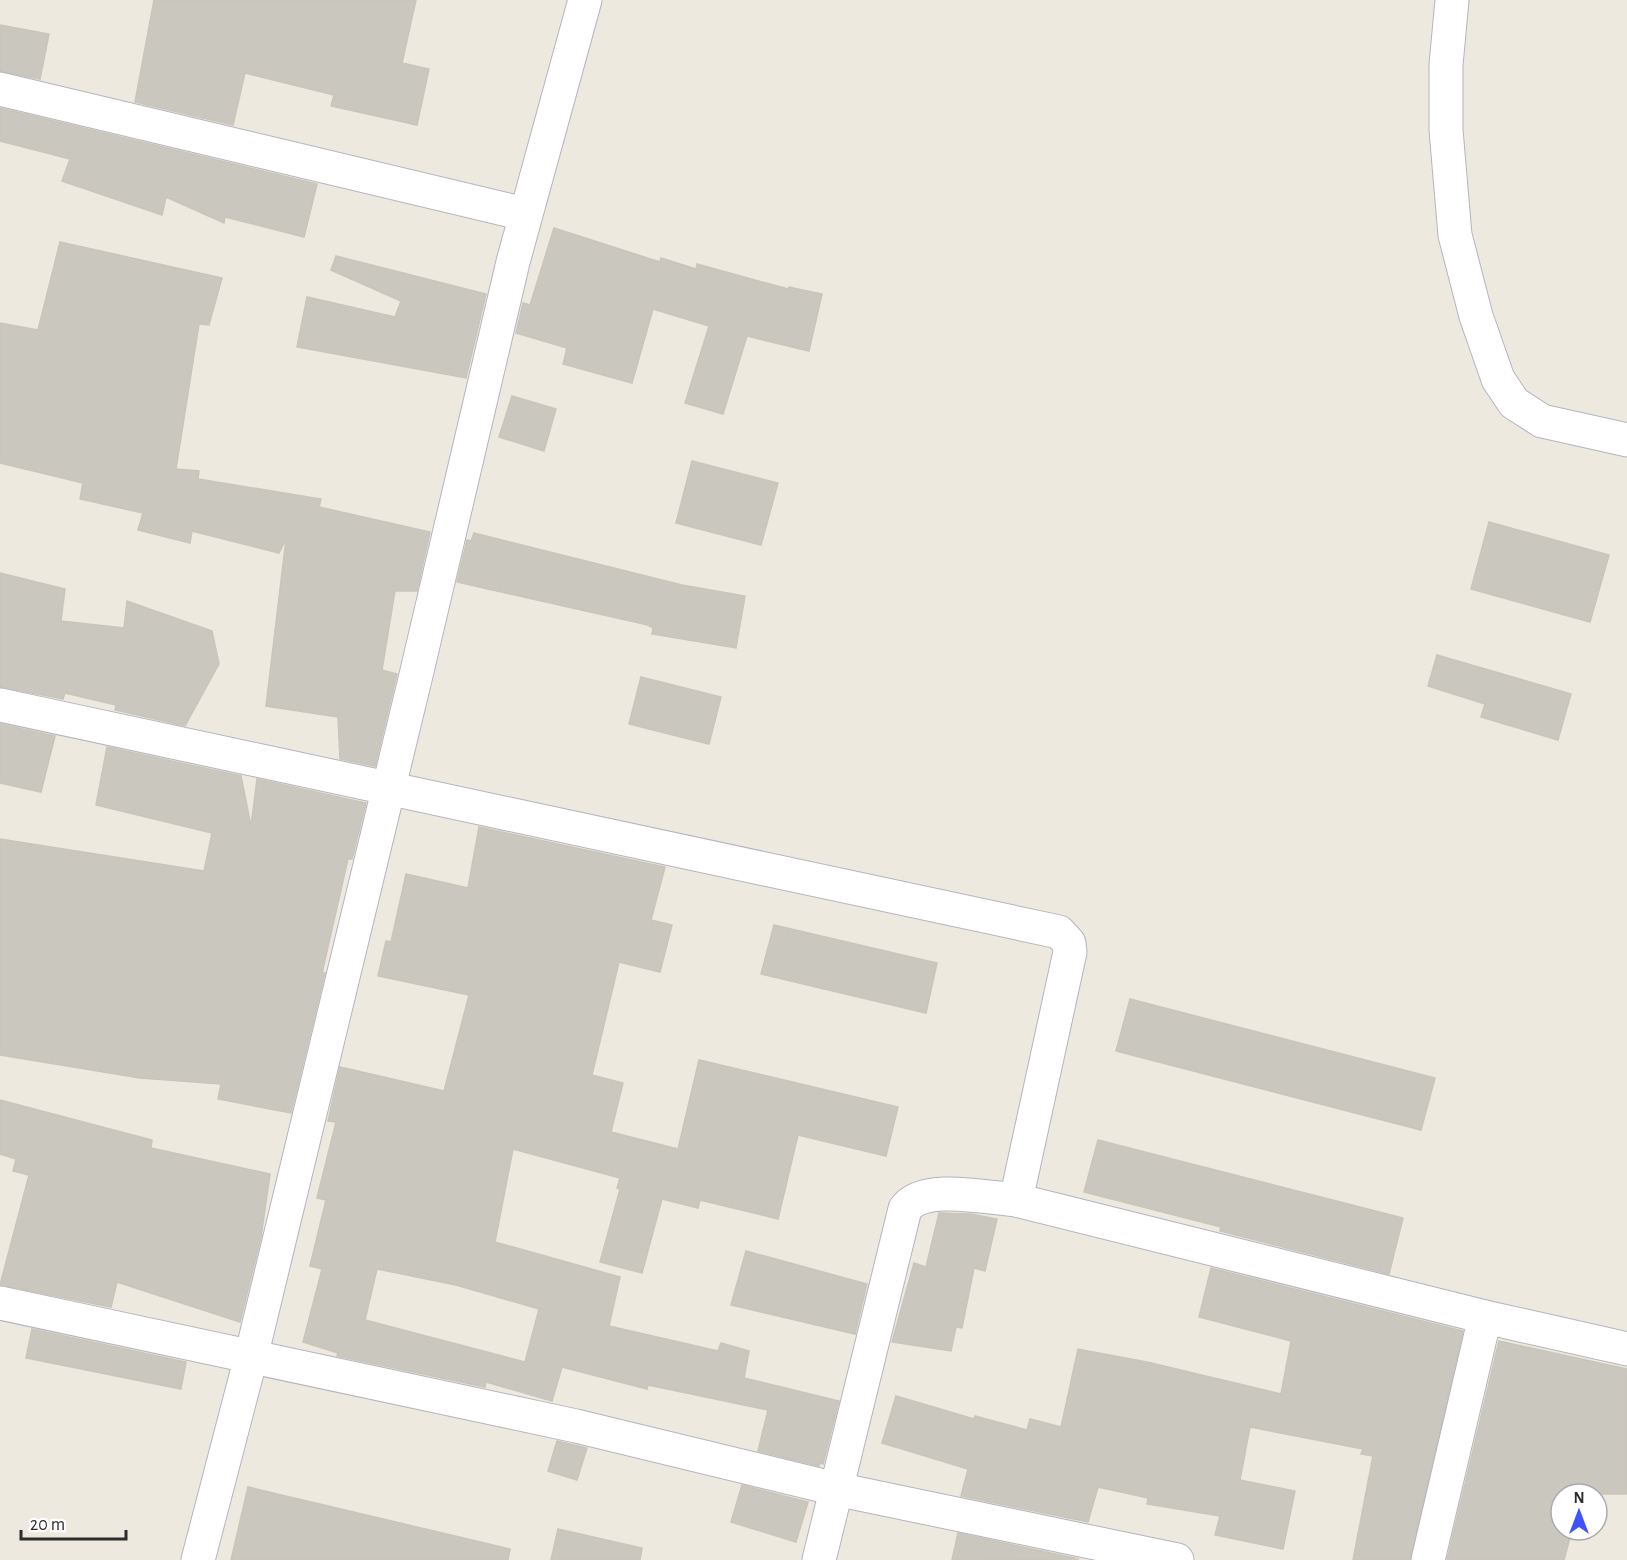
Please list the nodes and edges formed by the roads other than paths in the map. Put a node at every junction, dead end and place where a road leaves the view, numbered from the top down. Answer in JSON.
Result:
{"nodes":[{"id":1,"x":585,"y":0,"type":"edge"},
{"id":2,"x":1452,"y":0,"type":"edge"},
{"id":3,"x":0,"y":89,"type":"edge"},
{"id":4,"x":525,"y":214,"type":"junction"},
{"id":5,"x":1627,"y":440,"type":"edge"},
{"id":6,"x":0,"y":705,"type":"edge"},
{"id":7,"x":387,"y":787,"type":"junction"},
{"id":8,"x":1016,"y":1200,"type":"junction"},
{"id":9,"x":0,"y":1303,"type":"edge"},
{"id":10,"x":1485,"y":1317,"type":"junction"},
{"id":11,"x":1627,"y":1349,"type":"edge"},
{"id":12,"x":251,"y":1357,"type":"junction"},
{"id":13,"x":836,"y":1489,"type":"junction"},
{"id":14,"x":198,"y":1560,"type":"edge"},
{"id":15,"x":819,"y":1560,"type":"edge"},
{"id":16,"x":1177,"y":1560,"type":"edge"},
{"id":17,"x":1428,"y":1560,"type":"edge"}],
"edges":[{"from":1,"to":4,"type":"street"},
{"from":2,"to":5,"type":"street"},
{"from":3,"to":4,"type":"street"},
{"from":4,"to":7,"type":"street"},
{"from":6,"to":7,"type":"street"},
{"from":7,"to":8,"type":"street"},
{"from":7,"to":12,"type":"street"},
{"from":8,"to":10,"type":"street"},
{"from":8,"to":13,"type":"street"},
{"from":9,"to":12,"type":"street"},
{"from":10,"to":11,"type":"street"},
{"from":10,"to":17,"type":"street"},
{"from":12,"to":13,"type":"street"},
{"from":12,"to":14,"type":"street"},
{"from":13,"to":15,"type":"street"},
{"from":13,"to":16,"type":"street"}]}
